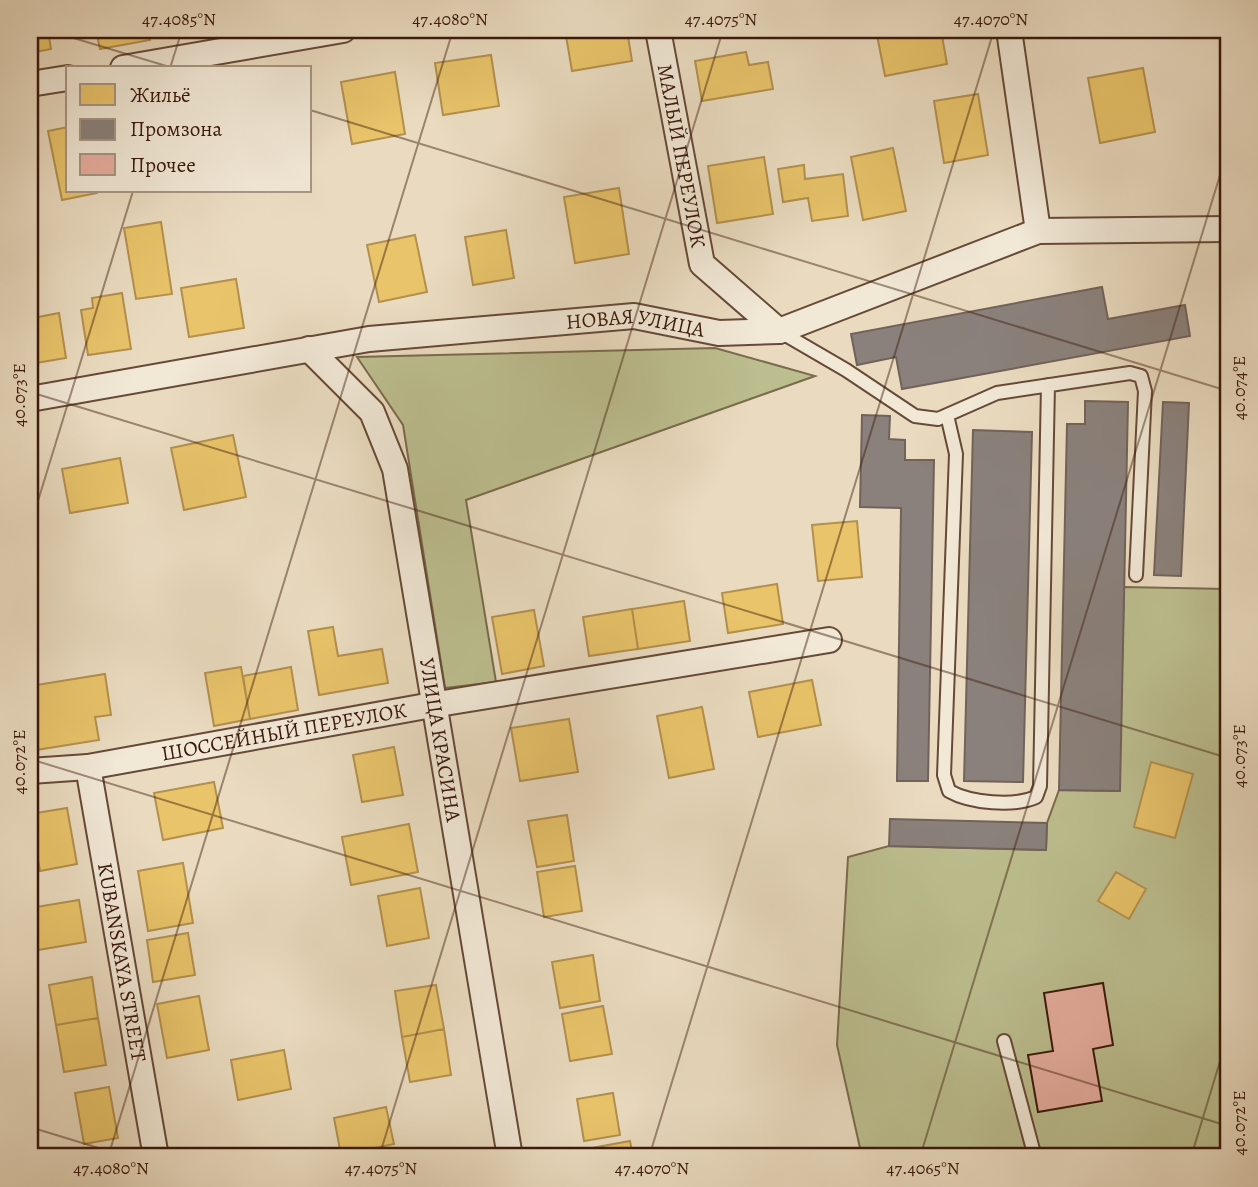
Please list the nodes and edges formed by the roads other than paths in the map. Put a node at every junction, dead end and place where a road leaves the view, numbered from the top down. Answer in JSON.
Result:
{"nodes":[{"id":1,"x":658,"y":30,"type":"edge"},
{"id":2,"x":1009,"y":30,"type":"edge"},
{"id":3,"x":333,"y":31,"type":"edge"},
{"id":4,"x":134,"y":66,"type":"edge"},
{"id":5,"x":66,"y":78,"type":"edge"},
{"id":6,"x":30,"y":84,"type":"edge"},
{"id":7,"x":1228,"y":229,"type":"edge"},
{"id":8,"x":1038,"y":231,"type":"junction"},
{"id":9,"x":779,"y":331,"type":"junction"},
{"id":10,"x":309,"y":349,"type":"junction"},
{"id":11,"x":1048,"y":385,"type":"junction"},
{"id":12,"x":30,"y":399,"type":"edge"},
{"id":13,"x":947,"y":415,"type":"junction"},
{"id":14,"x":1136,"y":575,"type":"dead end"},
{"id":15,"x":829,"y":640,"type":"dead end"},
{"id":16,"x":432,"y":705,"type":"junction"},
{"id":17,"x":88,"y":767,"type":"junction"},
{"id":18,"x":30,"y":771,"type":"edge"},
{"id":19,"x":1004,"y":1041,"type":"dead end"},
{"id":20,"x":156,"y":1157,"type":"edge"},
{"id":21,"x":510,"y":1157,"type":"edge"},
{"id":22,"x":1035,"y":1157,"type":"edge"}],
"edges":[{"from":1,"to":9,"type":"street","name":"МАЛЫЙ ПЕРЕУЛОК"},
{"from":2,"to":8,"type":"street"},
{"from":3,"to":4,"type":"street"},
{"from":5,"to":6,"type":"street"},
{"from":7,"to":8,"type":"street","name":"НОВАЯ УЛИЦА"},
{"from":8,"to":9,"type":"street","name":"НОВАЯ УЛИЦА"},
{"from":9,"to":10,"type":"street","name":"НОВАЯ УЛИЦА"},
{"from":9,"to":13,"type":"lane"},
{"from":10,"to":12,"type":"street","name":"НОВАЯ УЛИЦА"},
{"from":10,"to":16,"type":"street","name":"УЛИЦА КРАСИНА"},
{"from":11,"to":13,"type":"lane"},
{"from":11,"to":13,"type":"lane"},
{"from":11,"to":14,"type":"lane"},
{"from":15,"to":16,"type":"street","name":"ШОССЕЙНЫЙ ПЕРЕУЛОК"},
{"from":16,"to":17,"type":"street","name":"ШОССЕЙНЫЙ ПЕРЕУЛОК"},
{"from":16,"to":21,"type":"street","name":"УЛИЦА КРАСИНА"},
{"from":17,"to":18,"type":"street","name":"ШОССЕЙНЫЙ ПЕРЕУЛОК"},
{"from":17,"to":20,"type":"street","name":"KUBANSKAYA STREET"},
{"from":19,"to":22,"type":"lane"}]}
